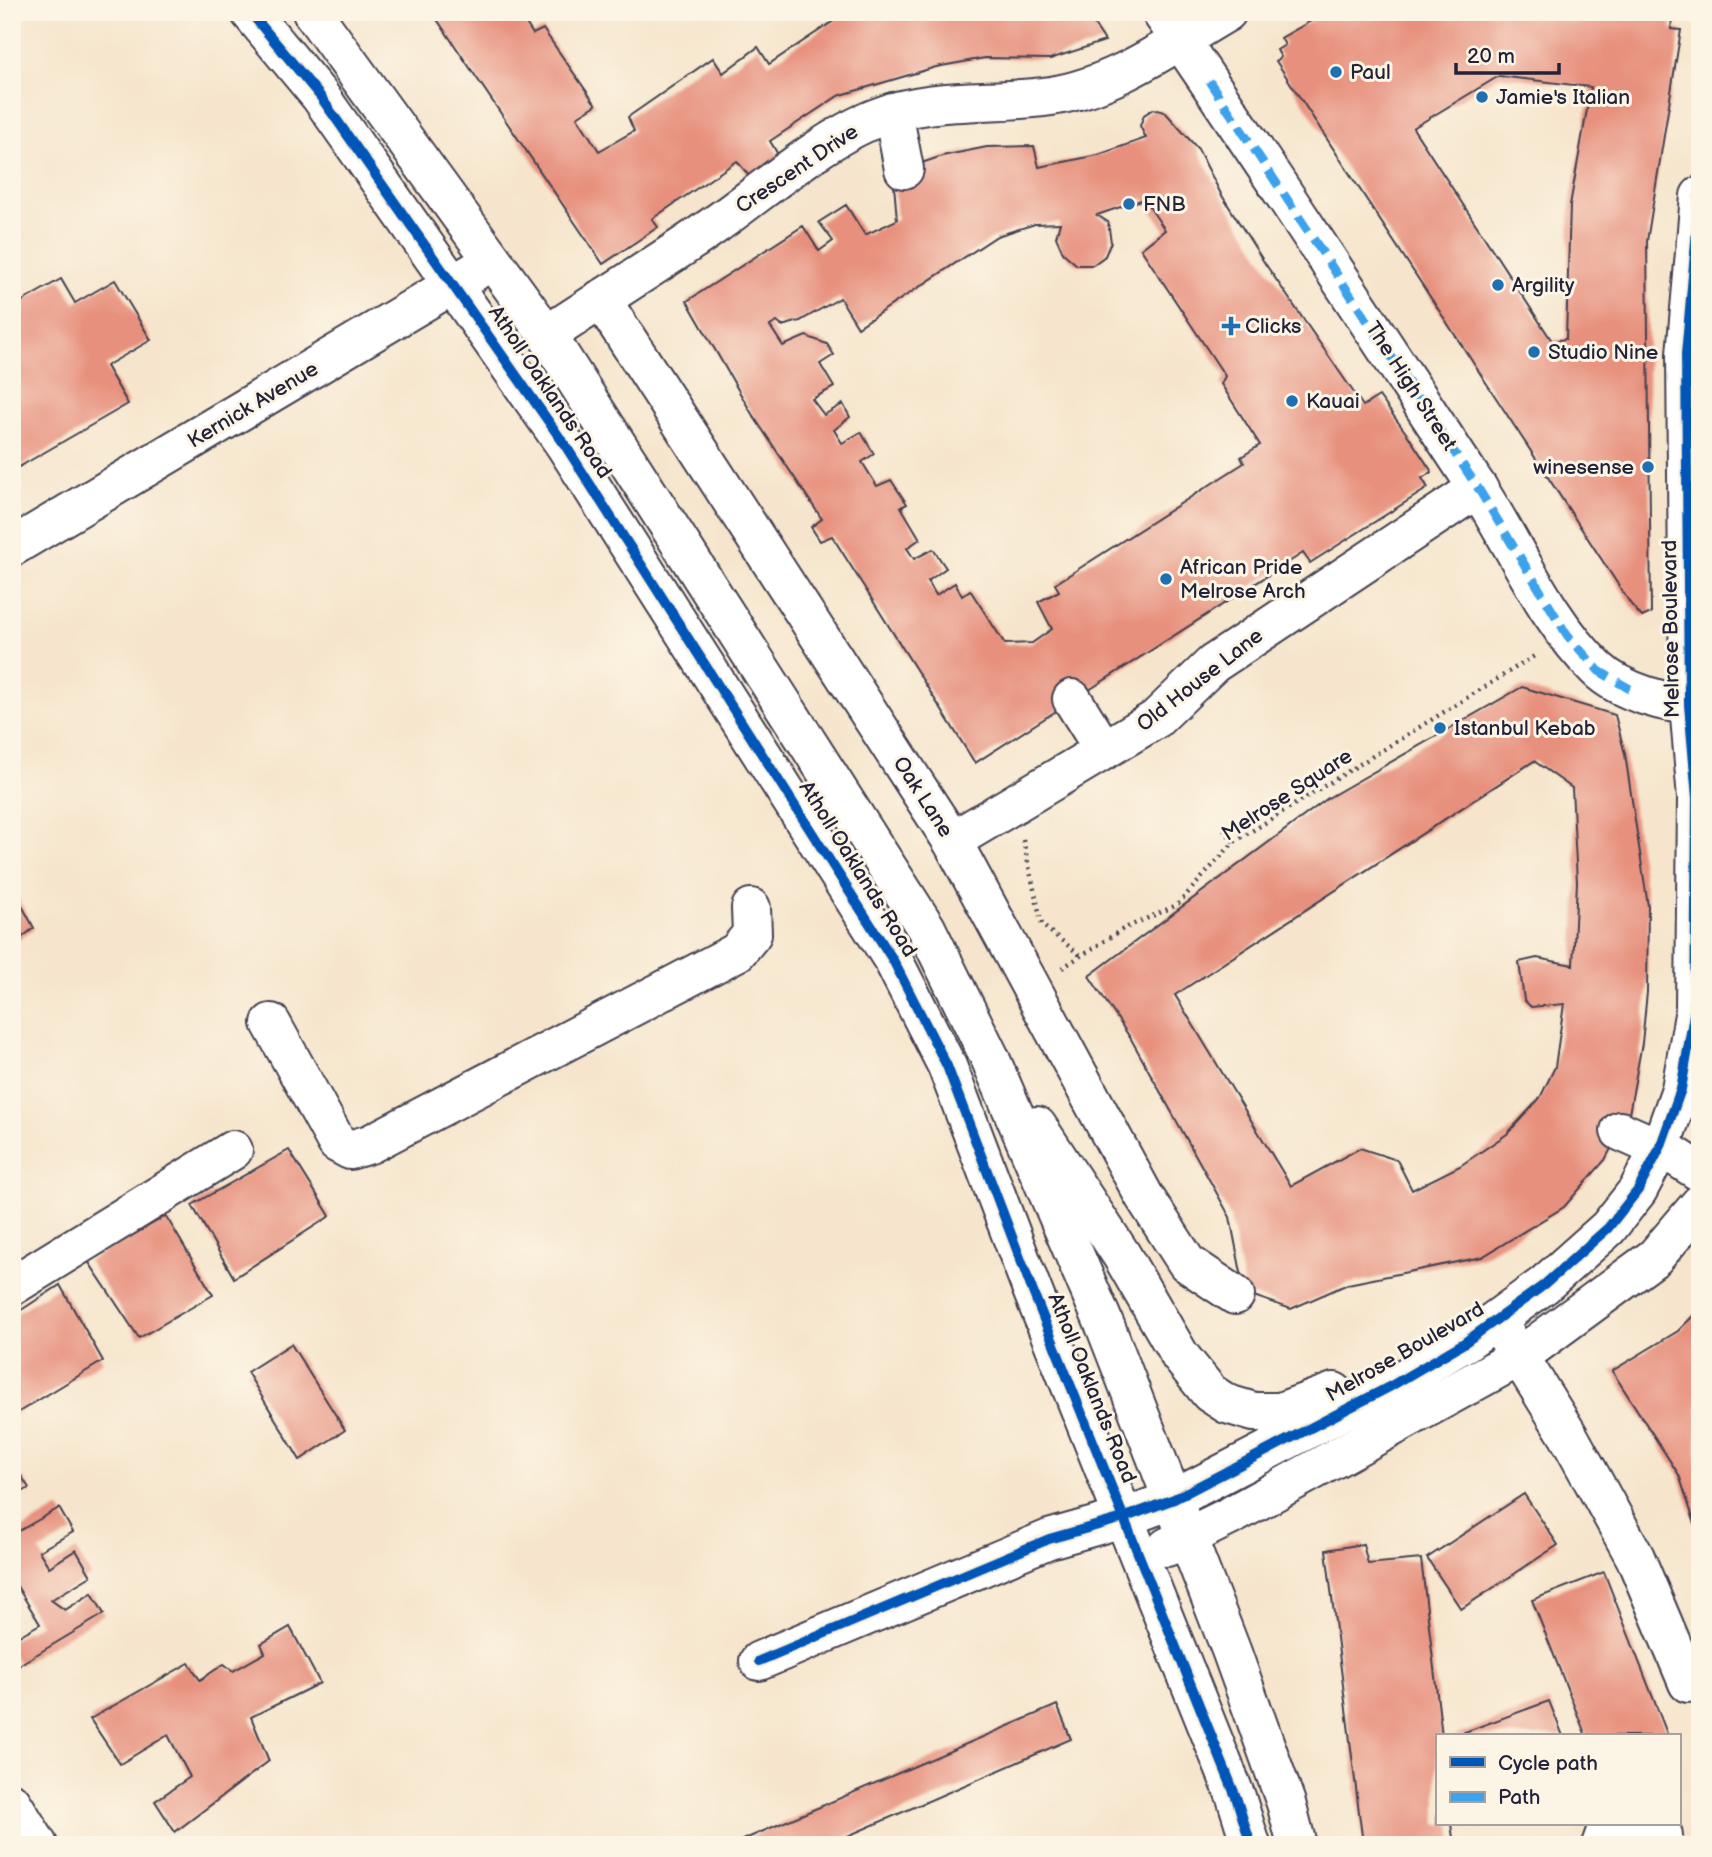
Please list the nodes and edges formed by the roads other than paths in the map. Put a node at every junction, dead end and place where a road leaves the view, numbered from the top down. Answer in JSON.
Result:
{"nodes":[{"id":1,"x":250,"y":12,"type":"edge"},
{"id":2,"x":312,"y":12,"type":"edge"},
{"id":3,"x":1227,"y":12,"type":"edge"},
{"id":4,"x":1170,"y":26,"type":"edge"},
{"id":5,"x":893,"y":112,"type":"junction"},
{"id":6,"x":904,"y":169,"type":"dead end"},
{"id":7,"x":1700,"y":196,"type":"edge"},
{"id":8,"x":494,"y":260,"type":"junction"},
{"id":9,"x":453,"y":286,"type":"junction"},
{"id":10,"x":601,"y":299,"type":"junction"},
{"id":11,"x":547,"y":335,"type":"junction"},
{"id":12,"x":1478,"y":488,"type":"junction"},
{"id":13,"x":12,"y":547,"type":"edge"},
{"id":14,"x":1072,"y":699,"type":"dead end"},
{"id":15,"x":1694,"y":705,"type":"edge"},
{"id":16,"x":1104,"y":750,"type":"junction"},
{"id":17,"x":952,"y":841,"type":"junction"},
{"id":18,"x":751,"y":908,"type":"dead end"},
{"id":19,"x":271,"y":1023,"type":"dead end"},
{"id":20,"x":990,"y":1058,"type":"junction"},
{"id":21,"x":1620,"y":1131,"type":"dead end"},
{"id":22,"x":233,"y":1150,"type":"dead end"},
{"id":23,"x":1681,"y":1160,"type":"edge"},
{"id":24,"x":1700,"y":1203,"type":"edge"},
{"id":25,"x":12,"y":1286,"type":"edge"},
{"id":26,"x":1235,"y":1295,"type":"dead end"},
{"id":27,"x":1498,"y":1321,"type":"junction"},
{"id":28,"x":1464,"y":1343,"type":"junction"},
{"id":29,"x":1518,"y":1357,"type":"junction"},
{"id":30,"x":1174,"y":1499,"type":"junction"},
{"id":31,"x":1123,"y":1518,"type":"junction"},
{"id":32,"x":1189,"y":1537,"type":"junction"},
{"id":33,"x":1139,"y":1560,"type":"junction"},
{"id":34,"x":759,"y":1661,"type":"dead end"},
{"id":35,"x":1688,"y":1683,"type":"dead end"},
{"id":36,"x":12,"y":1803,"type":"edge"},
{"id":37,"x":1629,"y":1826,"type":"edge"},
{"id":38,"x":1640,"y":1826,"type":"edge"},
{"id":39,"x":1663,"y":1835,"type":"dead end"},
{"id":40,"x":38,"y":1845,"type":"edge"},
{"id":41,"x":1251,"y":1845,"type":"edge"},
{"id":42,"x":1297,"y":1845,"type":"edge"},
{"id":43,"x":1601,"y":1845,"type":"edge"}],
"edges":[{"from":1,"to":9,"type":"street","name":"Atholl Oaklands Road"},
{"from":2,"to":8,"type":"street","name":"Atholl Oaklands Road"},
{"from":3,"to":4,"type":"street","name":"Crescent Drive"},
{"from":4,"to":5,"type":"street","name":"Crescent Drive"},
{"from":4,"to":12,"type":"street","name":"The High Street"},
{"from":5,"to":6,"type":"street"},
{"from":5,"to":10,"type":"street","name":"Crescent Drive"},
{"from":7,"to":15,"type":"street","name":"Melrose Boulevard"},
{"from":8,"to":9,"type":"street","name":"Kernick Avenue"},
{"from":8,"to":11,"type":"street","name":"Atholl Oaklands Road"},
{"from":9,"to":13,"type":"street","name":"Kernick Avenue"},
{"from":9,"to":31,"type":"street","name":"Atholl Oaklands Road"},
{"from":10,"to":11,"type":"street","name":"Crescent Drive"},
{"from":10,"to":17,"type":"street","name":"Oak Lane"},
{"from":11,"to":20,"type":"street","name":"Atholl Oaklands Road"},
{"from":12,"to":15,"type":"street","name":"The High Street"},
{"from":12,"to":16,"type":"street","name":"Old House Lane"},
{"from":14,"to":16,"type":"street"},
{"from":15,"to":23,"type":"street","name":"Melrose Boulevard"},
{"from":16,"to":17,"type":"street","name":"Old House Lane"},
{"from":17,"to":26,"type":"street","name":"Oak Lane"},
{"from":18,"to":19,"type":"street"},
{"from":20,"to":28,"type":"street"},
{"from":20,"to":30,"type":"street","name":"Atholl Oaklands Road"},
{"from":21,"to":23,"type":"street"},
{"from":22,"to":25,"type":"street"},
{"from":23,"to":27,"type":"street","name":"Melrose Boulevard"},
{"from":24,"to":29,"type":"street"},
{"from":27,"to":28,"type":"street","name":"Melrose Boulevard"},
{"from":27,"to":29,"type":"street"},
{"from":28,"to":30,"type":"street","name":"Melrose Boulevard"},
{"from":29,"to":32,"type":"street"},
{"from":29,"to":35,"type":"street"},
{"from":30,"to":31,"type":"street","name":"Melrose Boulevard"},
{"from":30,"to":32,"type":"street","name":"Atholl Oaklands Road"},
{"from":31,"to":33,"type":"street","name":"Atholl Oaklands Road"},
{"from":31,"to":34,"type":"street","name":"Melrose Boulevard"},
{"from":32,"to":33,"type":"street"},
{"from":32,"to":42,"type":"street","name":"Atholl Oaklands Road"},
{"from":33,"to":41,"type":"street","name":"Atholl Oaklands Road"},
{"from":36,"to":40,"type":"street"},
{"from":37,"to":43,"type":"street"},
{"from":38,"to":39,"type":"street"}]}
